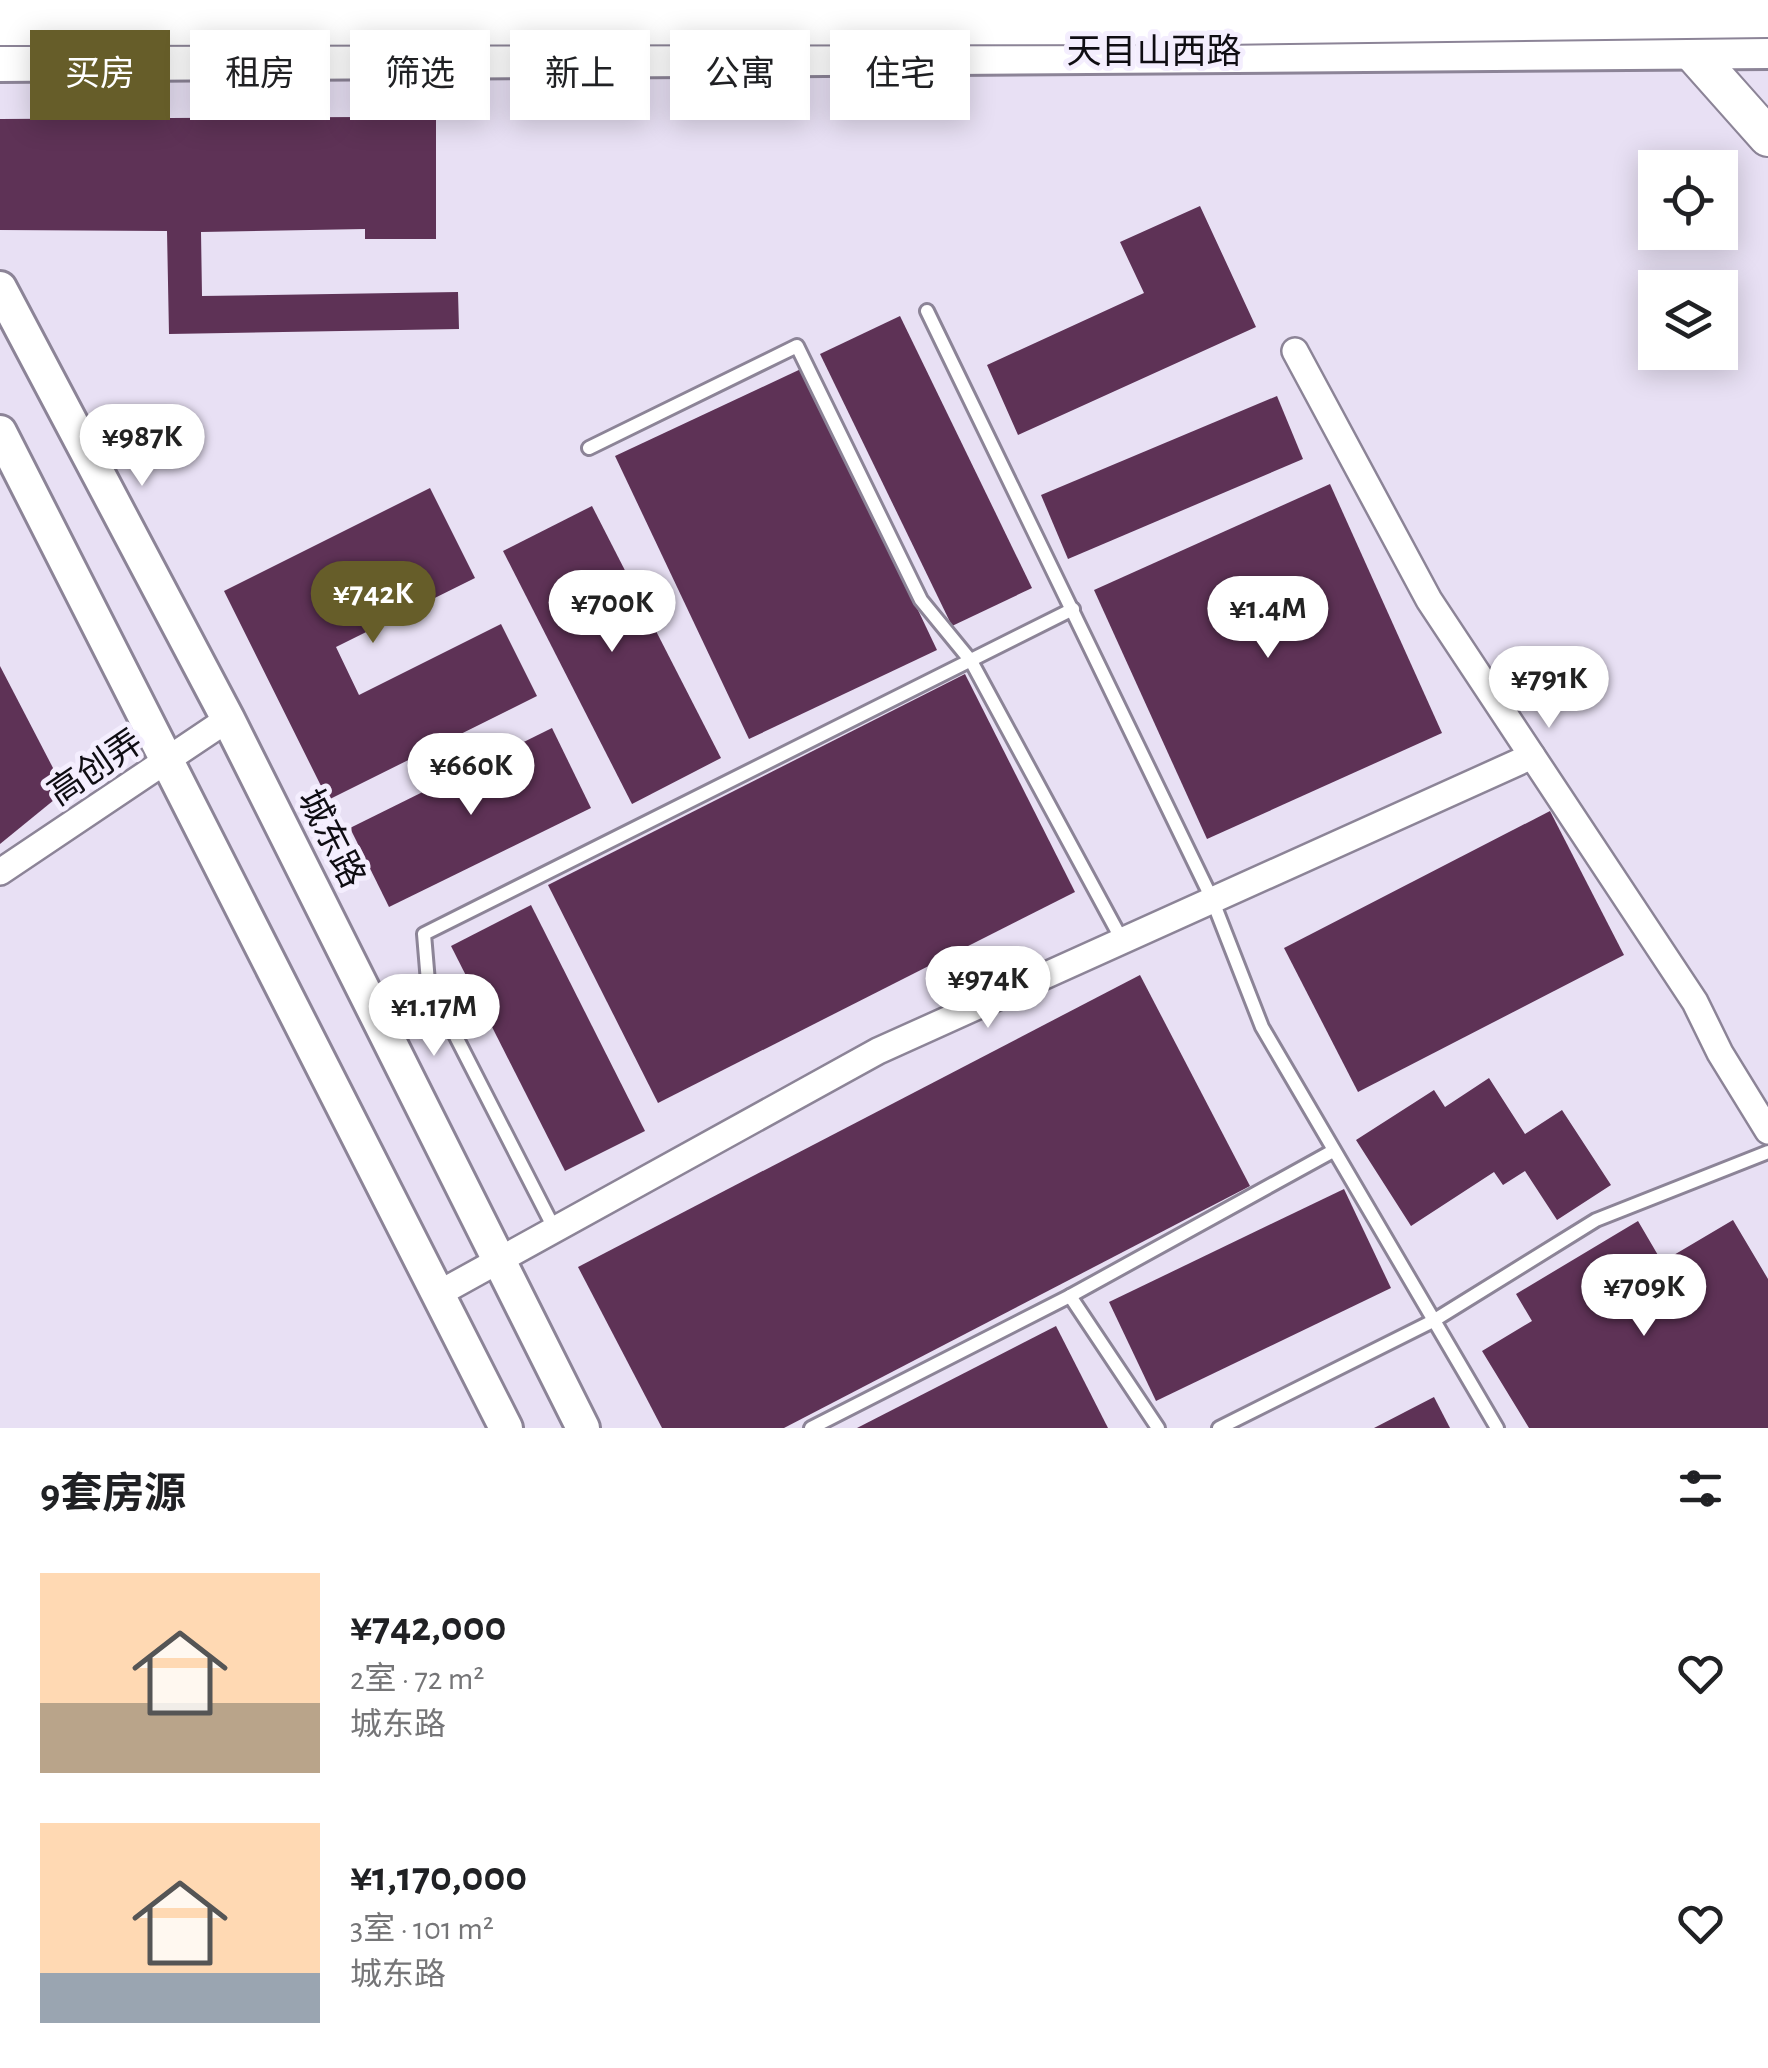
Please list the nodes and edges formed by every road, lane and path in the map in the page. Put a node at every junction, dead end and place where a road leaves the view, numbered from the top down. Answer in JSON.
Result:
{"nodes":[{"id":1,"x":1660,"y":0,"type":"edge"},
{"id":2,"x":1713,"y":0,"type":"edge"},
{"id":3,"x":1768,"y":14,"type":"edge"},
{"id":4,"x":0,"y":22,"type":"edge"},
{"id":5,"x":1688,"y":47,"type":"junction"},
{"id":6,"x":1768,"y":47,"type":"edge"},
{"id":7,"x":0,"y":60,"type":"edge"},
{"id":8,"x":1768,"y":136,"type":"edge"},
{"id":9,"x":0,"y":288,"type":"edge"},
{"id":10,"x":928,"y":311,"type":"dead end"},
{"id":11,"x":1295,"y":351,"type":"dead end"},
{"id":12,"x":0,"y":432,"type":"edge"},
{"id":13,"x":589,"y":448,"type":"dead end"},
{"id":14,"x":1073,"y":609,"type":"junction"},
{"id":15,"x":971,"y":661,"type":"junction"},
{"id":16,"x":228,"y":719,"type":"junction"},
{"id":17,"x":1532,"y":756,"type":"junction"},
{"id":18,"x":168,"y":761,"type":"junction"},
{"id":19,"x":0,"y":872,"type":"edge"},
{"id":20,"x":1212,"y":899,"type":"junction"},
{"id":21,"x":1122,"y":940,"type":"junction"},
{"id":22,"x":1768,"y":1131,"type":"edge"},
{"id":23,"x":1333,"y":1151,"type":"junction"},
{"id":24,"x":1768,"y":1152,"type":"edge"},
{"id":25,"x":555,"y":1230,"type":"junction"},
{"id":26,"x":499,"y":1260,"type":"junction"},
{"id":27,"x":438,"y":1294,"type":"junction"},
{"id":28,"x":1070,"y":1296,"type":"junction"},
{"id":29,"x":1433,"y":1321,"type":"junction"},
{"id":30,"x":506,"y":1428,"type":"edge"},
{"id":31,"x":583,"y":1428,"type":"edge"},
{"id":32,"x":811,"y":1428,"type":"edge"},
{"id":33,"x":1158,"y":1428,"type":"edge"},
{"id":34,"x":1220,"y":1428,"type":"edge"},
{"id":35,"x":1497,"y":1428,"type":"edge"}],
"edges":[{"from":1,"to":5,"type":"main road"},
{"from":2,"to":6,"type":"main road"},
{"from":3,"to":4,"type":"highway","bridge":true},
{"from":5,"to":6,"type":"highway","name":"天目山西路"},
{"from":5,"to":7,"type":"highway","name":"天目山西路"},
{"from":5,"to":8,"type":"main road"},
{"from":9,"to":16,"type":"street","name":"城东路"},
{"from":10,"to":14,"type":"lane"},
{"from":11,"to":17,"type":"street"},
{"from":12,"to":18,"type":"street"},
{"from":13,"to":15,"type":"lane"},
{"from":14,"to":15,"type":"lane"},
{"from":14,"to":20,"type":"lane"},
{"from":15,"to":21,"type":"lane"},
{"from":15,"to":25,"type":"lane"},
{"from":16,"to":18,"type":"street","name":"高创弄"},
{"from":16,"to":26,"type":"street","name":"城东路"},
{"from":17,"to":20,"type":"street"},
{"from":17,"to":22,"type":"street"},
{"from":18,"to":19,"type":"street","name":"高创弄"},
{"from":18,"to":27,"type":"street"},
{"from":20,"to":21,"type":"street"},
{"from":20,"to":23,"type":"lane"},
{"from":21,"to":25,"type":"street"},
{"from":23,"to":28,"type":"lane"},
{"from":23,"to":29,"type":"lane"},
{"from":24,"to":29,"type":"lane"},
{"from":25,"to":26,"type":"street"},
{"from":26,"to":27,"type":"street"},
{"from":26,"to":31,"type":"street","name":"城东路"},
{"from":27,"to":30,"type":"street"},
{"from":28,"to":32,"type":"lane"},
{"from":28,"to":33,"type":"lane"},
{"from":29,"to":34,"type":"lane"},
{"from":29,"to":35,"type":"lane"}]}
